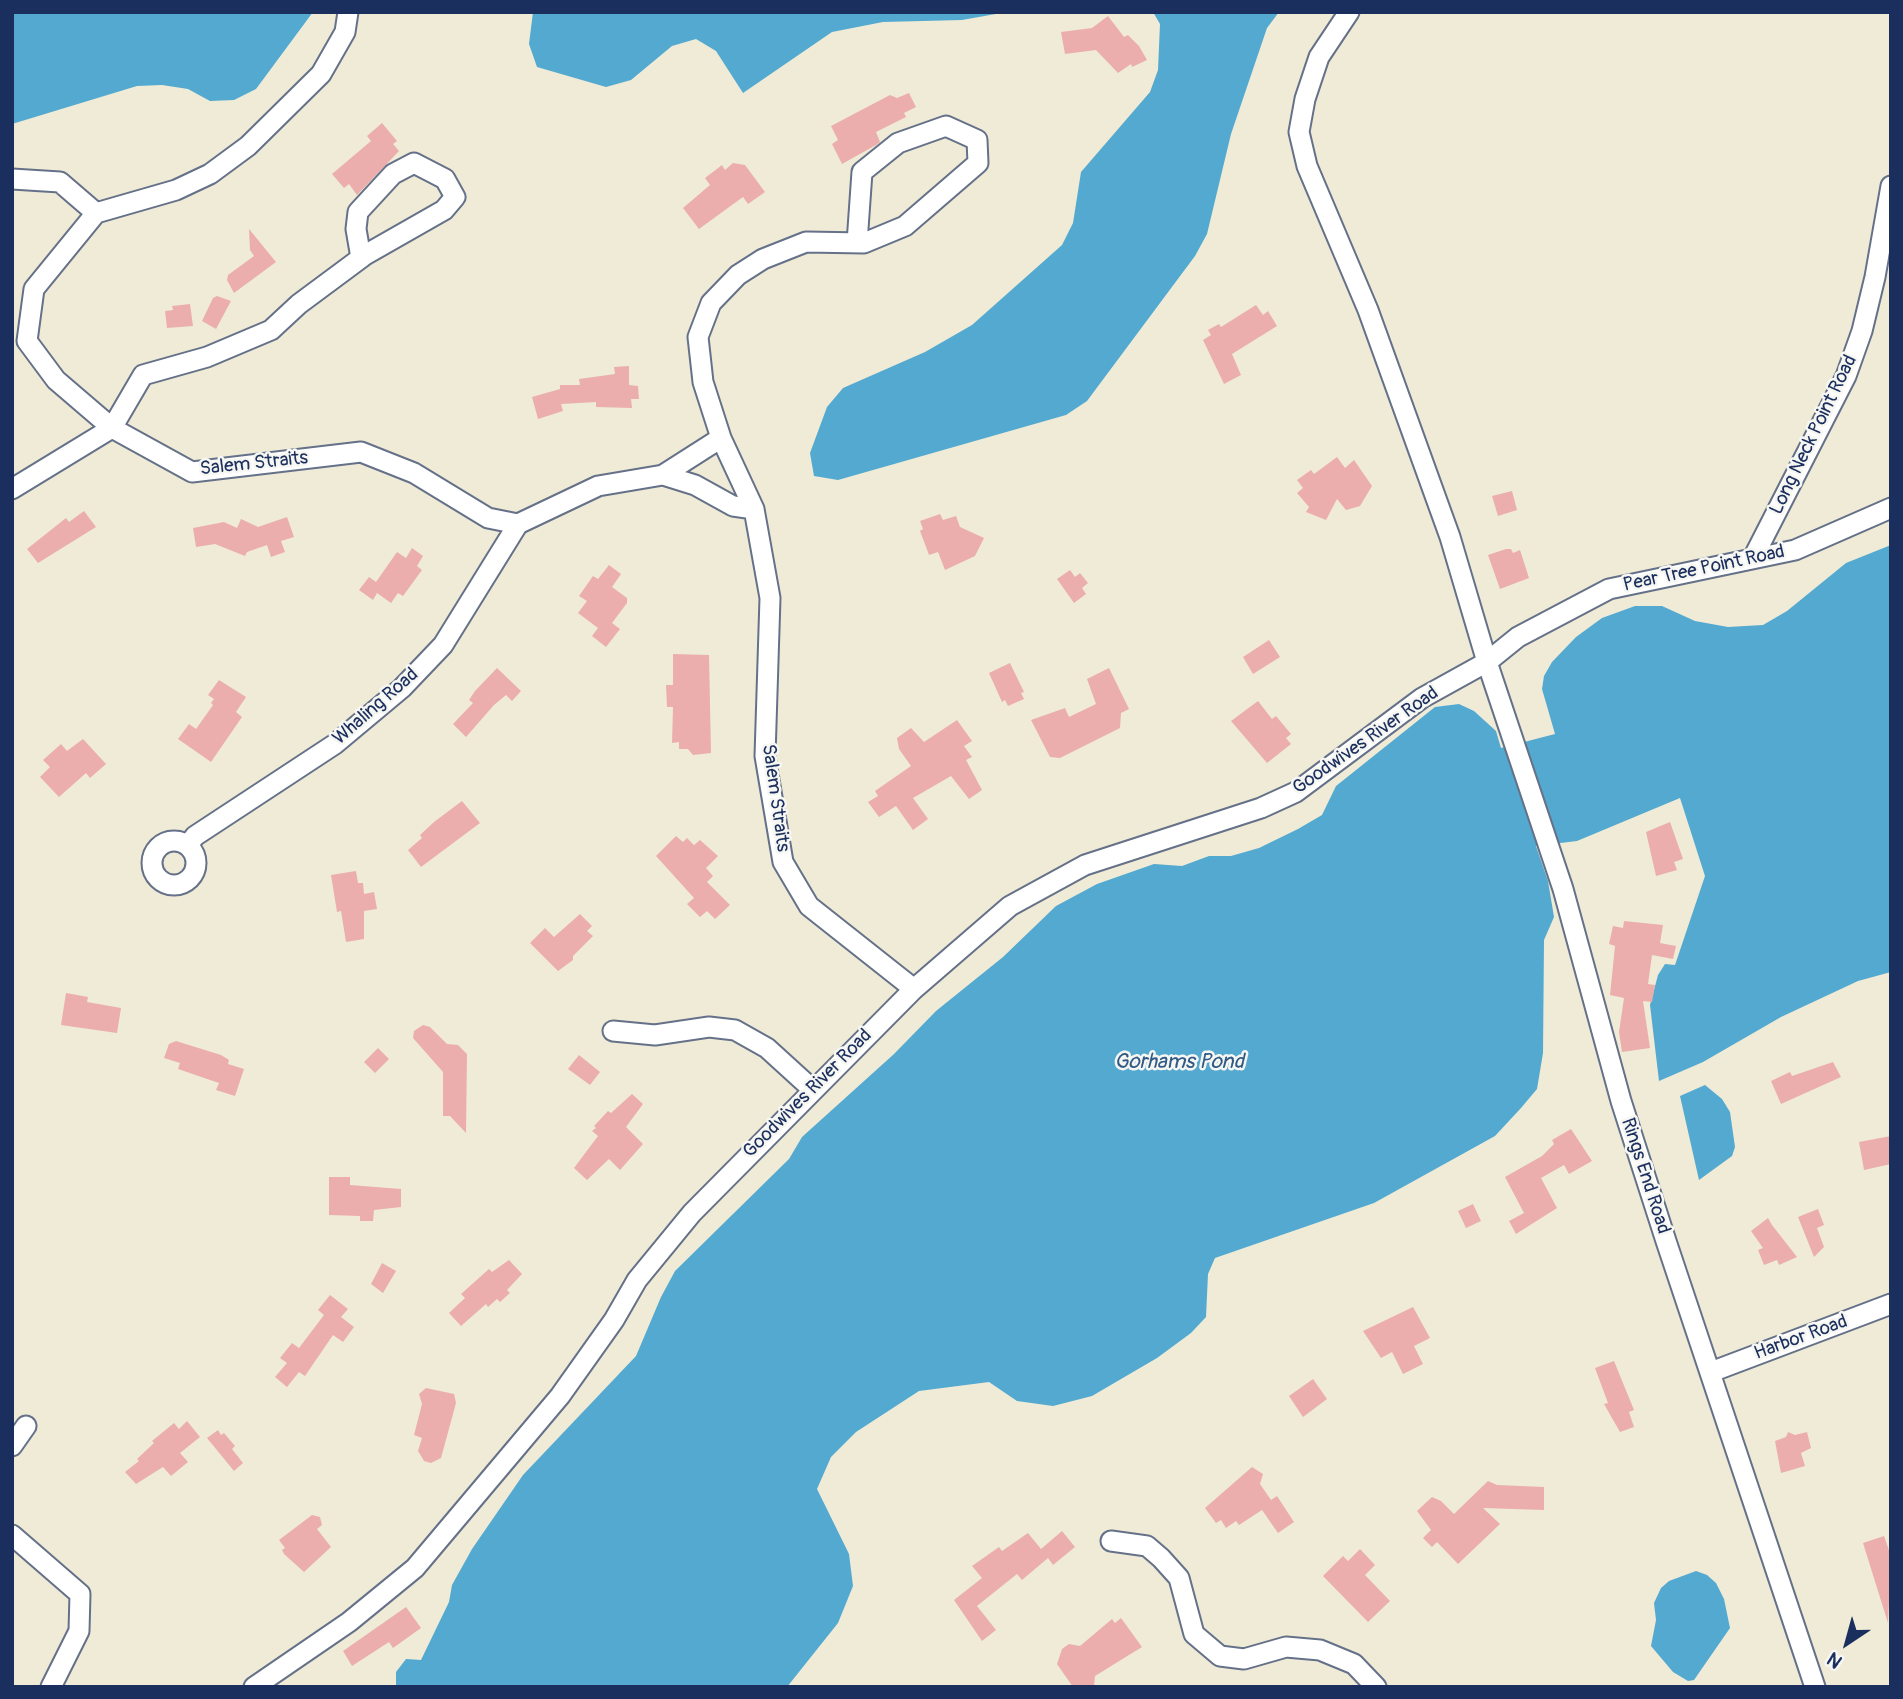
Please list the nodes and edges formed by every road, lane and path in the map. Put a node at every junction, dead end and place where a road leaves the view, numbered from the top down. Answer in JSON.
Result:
{"nodes":[{"id":1,"x":348,"y":12,"type":"edge"},
{"id":2,"x":1349,"y":12,"type":"edge"},
{"id":3,"x":12,"y":179,"type":"edge"},
{"id":4,"x":1891,"y":186,"type":"edge"},
{"id":5,"x":96,"y":213,"type":"junction"},
{"id":6,"x":857,"y":243,"type":"junction"},
{"id":7,"x":361,"y":258,"type":"junction"},
{"id":8,"x":112,"y":428,"type":"junction"},
{"id":9,"x":720,"y":438,"type":"junction"},
{"id":10,"x":663,"y":475,"type":"junction"},
{"id":11,"x":12,"y":489,"type":"edge"},
{"id":12,"x":1891,"y":508,"type":"edge"},
{"id":13,"x":754,"y":509,"type":"junction"},
{"id":14,"x":518,"y":524,"type":"junction"},
{"id":15,"x":1753,"y":558,"type":"junction"},
{"id":16,"x":1487,"y":662,"type":"junction"},
{"id":17,"x":188,"y":845,"type":"dead end"},
{"id":18,"x":914,"y":989,"type":"junction"},
{"id":19,"x":613,"y":1031,"type":"dead end"},
{"id":20,"x":812,"y":1089,"type":"junction"},
{"id":21,"x":1891,"y":1304,"type":"edge"},
{"id":22,"x":1711,"y":1372,"type":"junction"},
{"id":23,"x":26,"y":1426,"type":"dead end"},
{"id":24,"x":12,"y":1446,"type":"edge"},
{"id":25,"x":12,"y":1535,"type":"edge"},
{"id":26,"x":1111,"y":1541,"type":"dead end"},
{"id":27,"x":51,"y":1687,"type":"edge"},
{"id":28,"x":254,"y":1687,"type":"edge"},
{"id":29,"x":1376,"y":1687,"type":"edge"},
{"id":30,"x":1815,"y":1687,"type":"edge"}],
"edges":[{"from":1,"to":5,"type":"street"},
{"from":2,"to":16,"type":"street","name":"Rings End Road"},
{"from":3,"to":5,"type":"street"},
{"from":4,"to":15,"type":"street","name":"Long Neck Point Road"},
{"from":5,"to":8,"type":"street","name":"Salem Straits"},
{"from":6,"to":6,"type":"street"},
{"from":6,"to":9,"type":"street","name":"Salem Straits"},
{"from":7,"to":7,"type":"street"},
{"from":7,"to":8,"type":"street"},
{"from":8,"to":11,"type":"street"},
{"from":8,"to":14,"type":"street","name":"Salem Straits"},
{"from":9,"to":10,"type":"street"},
{"from":9,"to":13,"type":"street","name":"Salem Straits"},
{"from":10,"to":13,"type":"street"},
{"from":10,"to":14,"type":"street"},
{"from":12,"to":15,"type":"street","name":"Pear Tree Point Road"},
{"from":13,"to":18,"type":"street","name":"Salem Straits"},
{"from":14,"to":17,"type":"street","name":"Whaling Road"},
{"from":15,"to":16,"type":"street","name":"Pear Tree Point Road"},
{"from":16,"to":18,"type":"street","name":"Goodwives River Road"},
{"from":16,"to":22,"type":"street","name":"Rings End Road"},
{"from":18,"to":20,"type":"street","name":"Goodwives River Road"},
{"from":19,"to":20,"type":"street"},
{"from":20,"to":28,"type":"street","name":"Goodwives River Road"},
{"from":21,"to":22,"type":"street","name":"Harbor Road"},
{"from":22,"to":30,"type":"street","name":"Rings End Road"},
{"from":23,"to":24,"type":"street"},
{"from":25,"to":27,"type":"street"},
{"from":26,"to":29,"type":"street"}]}
